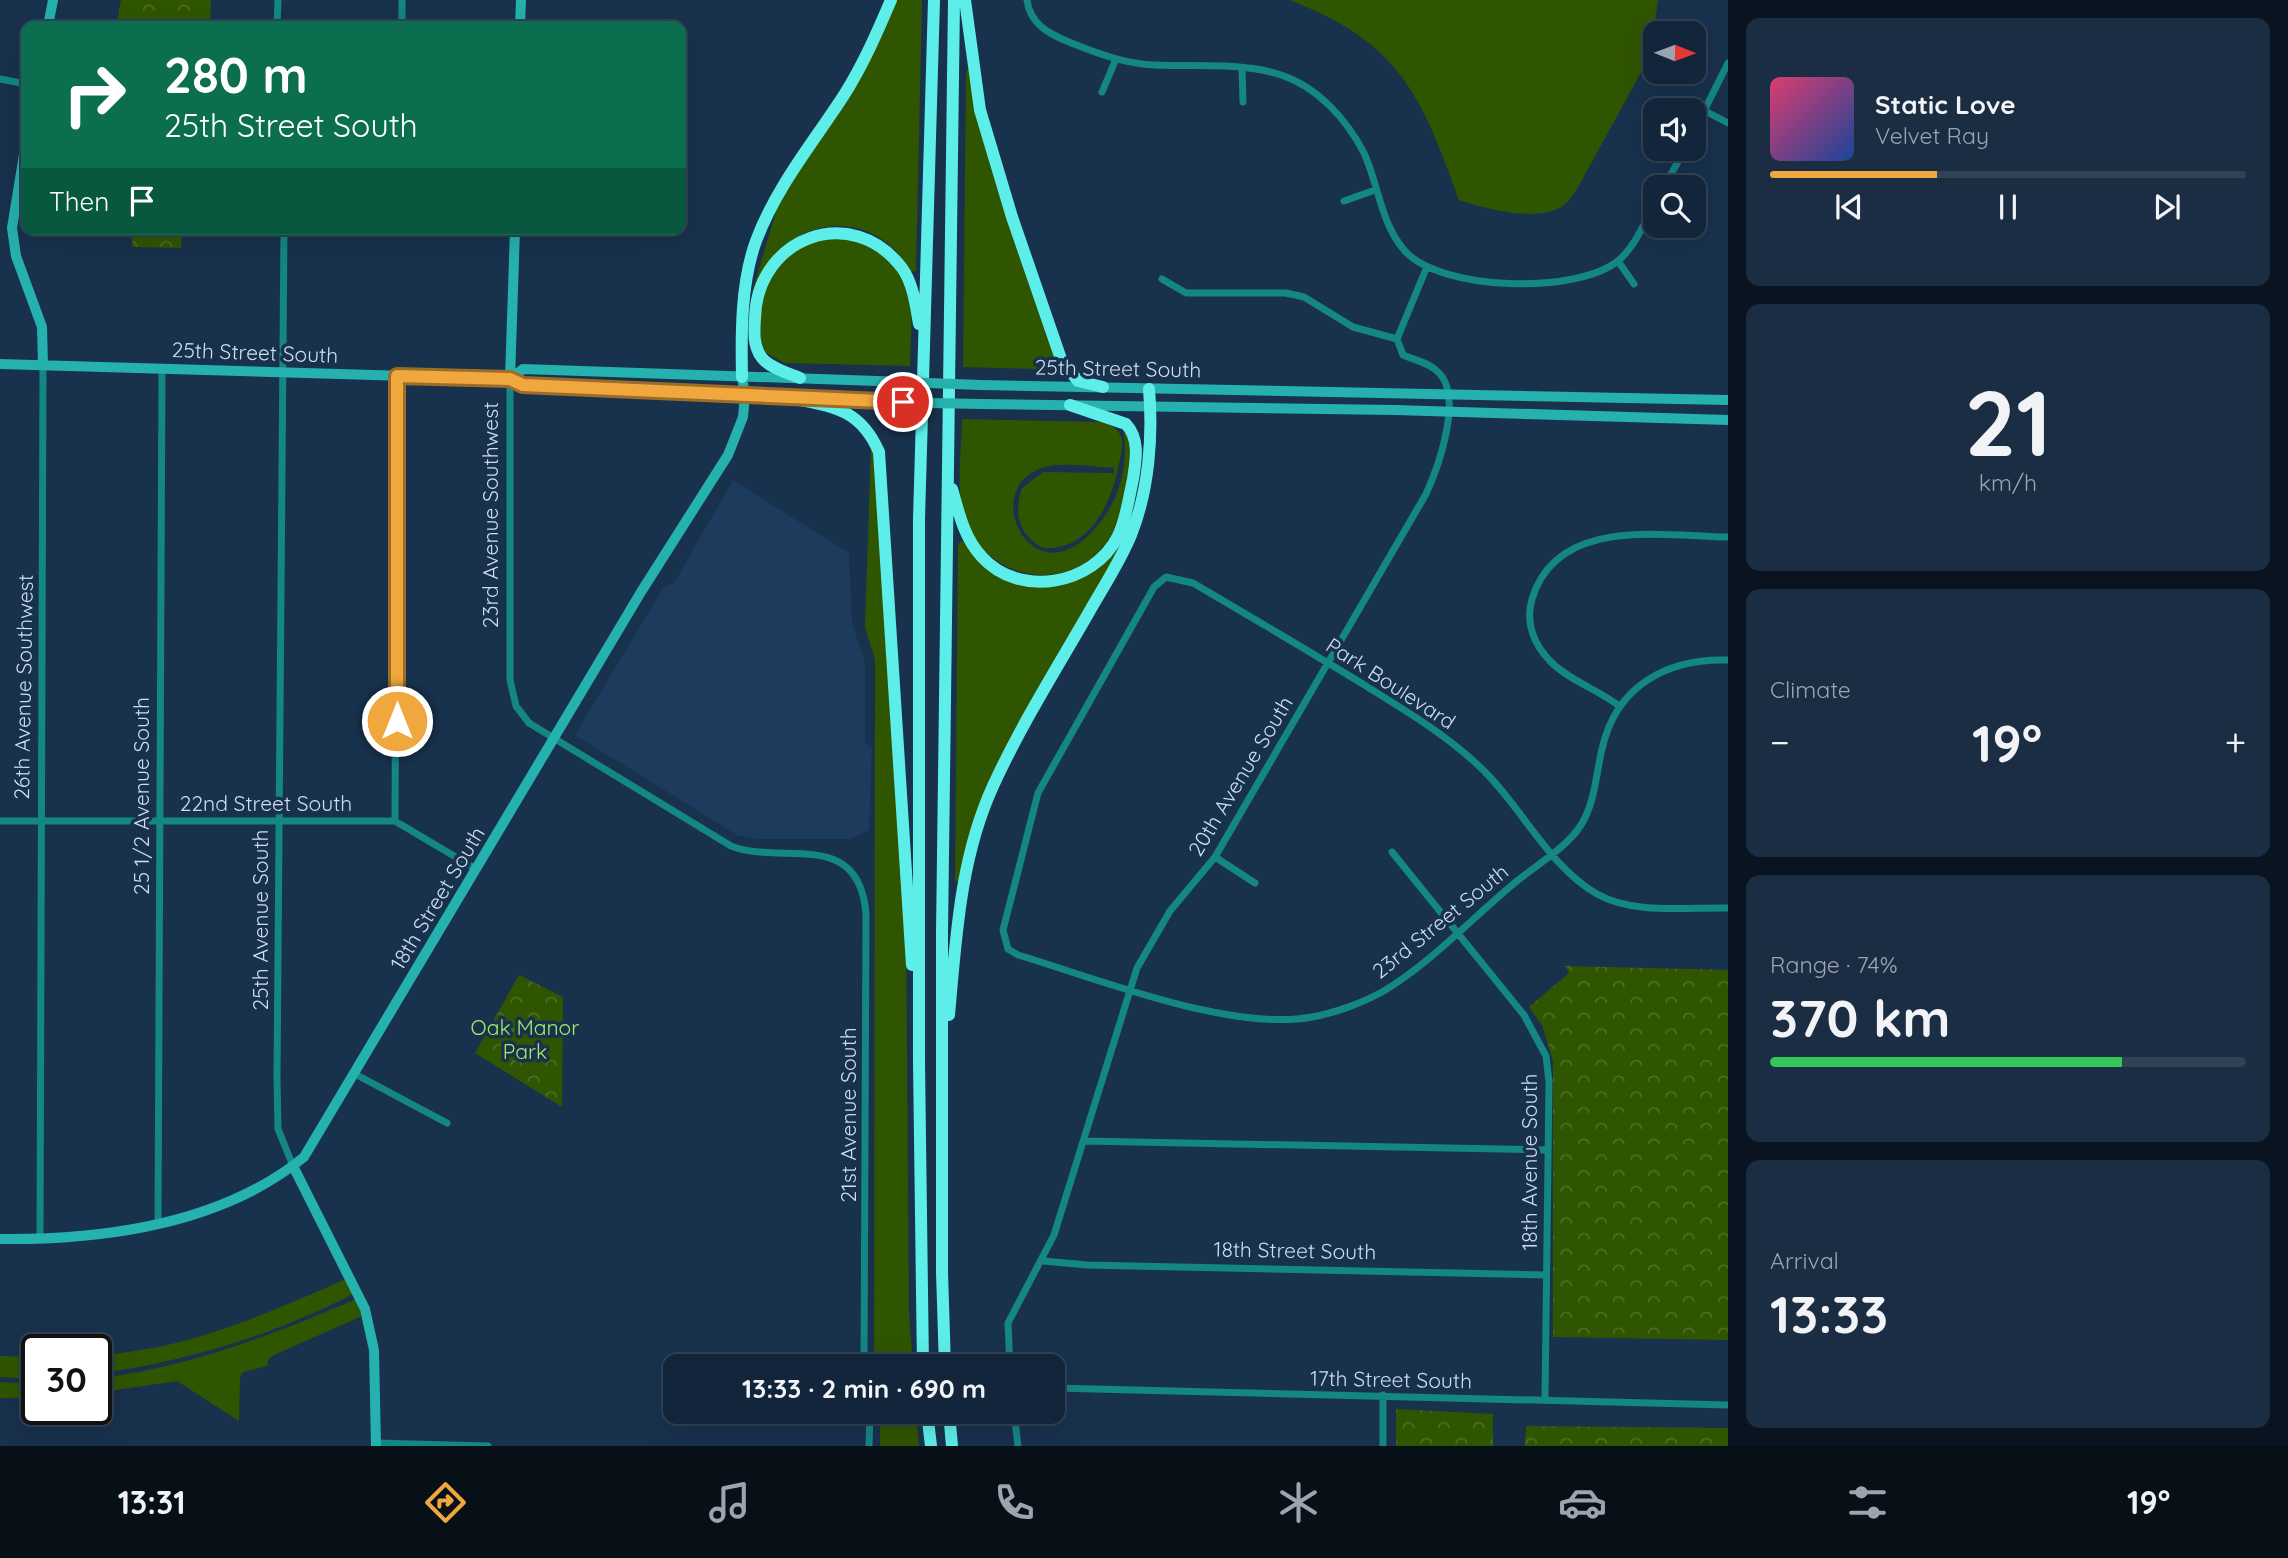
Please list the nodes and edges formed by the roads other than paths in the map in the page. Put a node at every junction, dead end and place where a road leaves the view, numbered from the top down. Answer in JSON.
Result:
{"nodes":[{"id":1,"x":53,"y":0,"type":"edge"},
{"id":2,"x":278,"y":0,"type":"edge"},
{"id":3,"x":402,"y":0,"type":"edge"},
{"id":4,"x":521,"y":0,"type":"edge"},
{"id":5,"x":891,"y":0,"type":"edge"},
{"id":6,"x":934,"y":0,"type":"edge"},
{"id":7,"x":954,"y":0,"type":"edge"},
{"id":8,"x":965,"y":0,"type":"edge"},
{"id":9,"x":1027,"y":0,"type":"edge"},
{"id":10,"x":49,"y":21,"type":"edge"},
{"id":11,"x":278,"y":21,"type":"edge"},
{"id":12,"x":402,"y":21,"type":"edge"},
{"id":13,"x":520,"y":21,"type":"edge"},
{"id":14,"x":1116,"y":59,"type":"junction"},
{"id":15,"x":1728,"y":63,"type":"edge"},
{"id":16,"x":1242,"y":69,"type":"junction"},
{"id":17,"x":0,"y":79,"type":"edge"},
{"id":18,"x":21,"y":83,"type":"edge"},
{"id":19,"x":1102,"y":92,"type":"dead end"},
{"id":20,"x":1242,"y":102,"type":"dead end"},
{"id":21,"x":1706,"y":109,"type":"edge"},
{"id":22,"x":1706,"y":112,"type":"edge"},
{"id":23,"x":1728,"y":123,"type":"edge"},
{"id":24,"x":21,"y":173,"type":"edge"},
{"id":25,"x":1375,"y":190,"type":"junction"},
{"id":26,"x":1344,"y":201,"type":"dead end"},
{"id":27,"x":1643,"y":225,"type":"edge"},
{"id":28,"x":284,"y":235,"type":"edge"},
{"id":29,"x":515,"y":235,"type":"edge"},
{"id":30,"x":1618,"y":261,"type":"junction"},
{"id":31,"x":1426,"y":269,"type":"junction"},
{"id":32,"x":1162,"y":279,"type":"dead end"},
{"id":33,"x":1634,"y":284,"type":"dead end"},
{"id":34,"x":1397,"y":339,"type":"junction"},
{"id":35,"x":923,"y":357,"type":"junction"},
{"id":36,"x":0,"y":364,"type":"edge"},
{"id":37,"x":43,"y":365,"type":"junction"},
{"id":38,"x":162,"y":369,"type":"junction"},
{"id":39,"x":282,"y":372,"type":"junction"},
{"id":40,"x":397,"y":376,"type":"junction"},
{"id":41,"x":742,"y":377,"type":"junction"},
{"id":42,"x":800,"y":378,"type":"junction"},
{"id":43,"x":510,"y":379,"type":"junction"},
{"id":44,"x":1103,"y":387,"type":"junction"},
{"id":45,"x":1149,"y":389,"type":"junction"},
{"id":46,"x":1447,"y":392,"type":"junction"},
{"id":47,"x":745,"y":395,"type":"junction"},
{"id":48,"x":786,"y":397,"type":"junction"},
{"id":49,"x":1728,"y":400,"type":"edge"},
{"id":50,"x":1070,"y":405,"type":"junction"},
{"id":51,"x":1150,"y":407,"type":"junction"},
{"id":52,"x":1448,"y":412,"type":"junction"},
{"id":53,"x":1728,"y":420,"type":"edge"},
{"id":54,"x":948,"y":473,"type":"junction"},
{"id":55,"x":1728,"y":537,"type":"edge"},
{"id":56,"x":1728,"y":660,"type":"edge"},
{"id":57,"x":1328,"y":662,"type":"junction"},
{"id":58,"x":1618,"y":705,"type":"junction"},
{"id":59,"x":554,"y":739,"type":"junction"},
{"id":60,"x":0,"y":821,"type":"edge"},
{"id":61,"x":41,"y":821,"type":"junction"},
{"id":62,"x":280,"y":821,"type":"junction"},
{"id":63,"x":395,"y":821,"type":"junction"},
{"id":64,"x":159,"y":822,"type":"junction"},
{"id":65,"x":1392,"y":852,"type":"dead end"},
{"id":66,"x":1552,"y":852,"type":"junction"},
{"id":67,"x":1215,"y":857,"type":"junction"},
{"id":68,"x":476,"y":869,"type":"junction"},
{"id":69,"x":846,"y":869,"type":"joint"},
{"id":70,"x":1255,"y":883,"type":"dead end"},
{"id":71,"x":1013,"y":884,"type":"joint"},
{"id":72,"x":1728,"y":908,"type":"edge"},
{"id":73,"x":1456,"y":932,"type":"junction"},
{"id":74,"x":1130,"y":990,"type":"junction"},
{"id":75,"x":919,"y":1062,"type":"junction"},
{"id":76,"x":355,"y":1074,"type":"junction"},
{"id":77,"x":942,"y":1095,"type":"junction"},
{"id":78,"x":447,"y":1123,"type":"dead end"},
{"id":79,"x":1084,"y":1141,"type":"junction"},
{"id":80,"x":1548,"y":1150,"type":"junction"},
{"id":81,"x":293,"y":1166,"type":"junction"},
{"id":82,"x":158,"y":1223,"type":"junction"},
{"id":83,"x":40,"y":1238,"type":"junction"},
{"id":84,"x":0,"y":1239,"type":"edge"},
{"id":85,"x":1043,"y":1261,"type":"junction"},
{"id":86,"x":1546,"y":1275,"type":"junction"},
{"id":87,"x":864,"y":1354,"type":"edge"},
{"id":88,"x":923,"y":1354,"type":"edge"},
{"id":89,"x":946,"y":1354,"type":"edge"},
{"id":90,"x":1009,"y":1354,"type":"edge"},
{"id":91,"x":1065,"y":1388,"type":"edge"},
{"id":92,"x":1383,"y":1395,"type":"junction"},
{"id":93,"x":1545,"y":1399,"type":"junction"},
{"id":94,"x":1728,"y":1405,"type":"edge"},
{"id":95,"x":870,"y":1424,"type":"edge"},
{"id":96,"x":929,"y":1424,"type":"edge"},
{"id":97,"x":950,"y":1424,"type":"edge"},
{"id":98,"x":1015,"y":1424,"type":"edge"},
{"id":99,"x":376,"y":1445,"type":"edge"},
{"id":100,"x":488,"y":1446,"type":"edge"},
{"id":101,"x":869,"y":1446,"type":"edge"},
{"id":102,"x":931,"y":1446,"type":"edge"},
{"id":103,"x":952,"y":1446,"type":"edge"},
{"id":104,"x":1018,"y":1446,"type":"edge"},
{"id":105,"x":1382,"y":1446,"type":"edge"}],
"edges":[{"from":1,"to":10,"type":"main road"},
{"from":2,"to":11,"type":"street"},
{"from":3,"to":12,"type":"street"},
{"from":4,"to":13,"type":"main road"},
{"from":5,"to":41,"type":"highway"},
{"from":6,"to":35,"type":"highway"},
{"from":7,"to":54,"type":"highway"},
{"from":8,"to":44,"type":"highway"},
{"from":9,"to":14,"type":"street"},
{"from":14,"to":16,"type":"street"},
{"from":14,"to":19,"type":"street"},
{"from":15,"to":21,"type":"street"},
{"from":16,"to":20,"type":"street"},
{"from":16,"to":25,"type":"street"},
{"from":17,"to":18,"type":"street"},
{"from":22,"to":23,"type":"street"},
{"from":24,"to":37,"type":"main road","name":"26th Avenue Southwest"},
{"from":25,"to":26,"type":"street"},
{"from":25,"to":31,"type":"street"},
{"from":27,"to":30,"type":"street"},
{"from":28,"to":39,"type":"street","name":"25th Avenue South"},
{"from":29,"to":43,"type":"main road","name":"23rd Avenue Southwest"},
{"from":30,"to":31,"type":"street"},
{"from":30,"to":33,"type":"street"},
{"from":31,"to":34,"type":"street"},
{"from":32,"to":34,"type":"street"},
{"from":34,"to":46,"type":"street"},
{"from":35,"to":42,"type":"highway"},
{"from":35,"to":75,"type":"highway"},
{"from":36,"to":37,"type":"main road","name":"25th Street South"},
{"from":37,"to":38,"type":"main road","name":"25th Street South"},
{"from":37,"to":61,"type":"street","name":"26th Avenue Southwest"},
{"from":38,"to":39,"type":"main road","name":"25th Street South"},
{"from":38,"to":64,"type":"street","name":"25 1/2 Avenue South"},
{"from":39,"to":40,"type":"main road","name":"25th Street South"},
{"from":39,"to":62,"type":"street","name":"25th Avenue South"},
{"from":40,"to":43,"type":"main road","name":"25th Street South"},
{"from":40,"to":63,"type":"street"},
{"from":41,"to":42,"type":"main road","name":"25th Street South"},
{"from":41,"to":43,"type":"main road","name":"25th Street South"},
{"from":41,"to":47,"type":"main road","name":"18th Street South"},
{"from":42,"to":44,"type":"main road","name":"25th Street South","bridge":true},
{"from":43,"to":47,"type":"main road","name":"25th Street South"},
{"from":43,"to":59,"type":"street","name":"23rd Avenue Southwest"},
{"from":44,"to":45,"type":"main road","name":"25th Street South"},
{"from":45,"to":46,"type":"main road","name":"25th Street South"},
{"from":45,"to":51,"type":"highway"},
{"from":46,"to":49,"type":"main road","name":"25th Street South"},
{"from":46,"to":52,"type":"street","name":"20th Avenue South"},
{"from":47,"to":48,"type":"main road","name":"25th Street South"},
{"from":47,"to":59,"type":"main road","name":"18th Street South"},
{"from":48,"to":50,"type":"main road","name":"25th Street South","bridge":true},
{"from":48,"to":75,"type":"highway"},
{"from":50,"to":51,"type":"main road","name":"25th Street South"},
{"from":50,"to":54,"type":"highway"},
{"from":51,"to":52,"type":"main road","name":"25th Street South"},
{"from":51,"to":77,"type":"highway"},
{"from":52,"to":53,"type":"main road","name":"25th Street South"},
{"from":52,"to":57,"type":"street","name":"20th Avenue South"},
{"from":54,"to":77,"type":"highway"},
{"from":55,"to":58,"type":"street"},
{"from":56,"to":58,"type":"street","name":"23rd Street South"},
{"from":57,"to":66,"type":"street","name":"Park Boulevard"},
{"from":57,"to":67,"type":"street","name":"20th Avenue South"},
{"from":57,"to":71,"type":"street","name":"Park Boulevard"},
{"from":58,"to":66,"type":"street","name":"23rd Street South"},
{"from":59,"to":68,"type":"main road","name":"18th Street South"},
{"from":59,"to":69,"type":"street","name":"23rd Avenue Southwest"},
{"from":60,"to":61,"type":"street","name":"22nd Street South"},
{"from":61,"to":64,"type":"street","name":"22nd Street South"},
{"from":61,"to":83,"type":"street","name":"26th Avenue Southwest"},
{"from":62,"to":63,"type":"street","name":"22nd Street South"},
{"from":62,"to":64,"type":"street","name":"22nd Street South"},
{"from":62,"to":81,"type":"street","name":"25th Avenue South"},
{"from":63,"to":68,"type":"street"},
{"from":64,"to":82,"type":"street","name":"25 1/2 Avenue South"},
{"from":65,"to":73,"type":"street","name":"18th Avenue South"},
{"from":66,"to":72,"type":"street","name":"Park Boulevard"},
{"from":66,"to":73,"type":"street","name":"23rd Street South"},
{"from":67,"to":70,"type":"street"},
{"from":67,"to":74,"type":"street","name":"20th Avenue South"},
{"from":68,"to":76,"type":"main road","name":"18th Street South"},
{"from":69,"to":87,"type":"street","name":"21st Avenue South"},
{"from":71,"to":74,"type":"street","name":"23rd Street South"},
{"from":73,"to":74,"type":"street","name":"23rd Street South"},
{"from":73,"to":80,"type":"street","name":"18th Avenue South"},
{"from":74,"to":79,"type":"street","name":"20th Avenue South"},
{"from":75,"to":88,"type":"highway"},
{"from":76,"to":78,"type":"street"},
{"from":76,"to":81,"type":"main road","name":"18th Street South"},
{"from":77,"to":89,"type":"highway"},
{"from":79,"to":80,"type":"street"},
{"from":79,"to":85,"type":"street","name":"20th Avenue South"},
{"from":80,"to":86,"type":"street","name":"18th Avenue South"},
{"from":81,"to":82,"type":"main road","name":"18th Street South"},
{"from":81,"to":99,"type":"main road","name":"25th Avenue South"},
{"from":82,"to":83,"type":"main road","name":"18th Street South"},
{"from":83,"to":84,"type":"main road","name":"18th Street South"},
{"from":85,"to":86,"type":"street","name":"18th Street South"},
{"from":85,"to":90,"type":"street","name":"20th Avenue South"},
{"from":86,"to":93,"type":"street","name":"18th Avenue South"},
{"from":91,"to":92,"type":"street","name":"17th Street South"},
{"from":92,"to":93,"type":"street","name":"17th Street South"},
{"from":92,"to":105,"type":"street"},
{"from":93,"to":94,"type":"street","name":"17th Street South"},
{"from":95,"to":101,"type":"street"},
{"from":96,"to":102,"type":"highway"},
{"from":97,"to":103,"type":"highway"},
{"from":98,"to":104,"type":"street"},
{"from":99,"to":100,"type":"street"}]}
